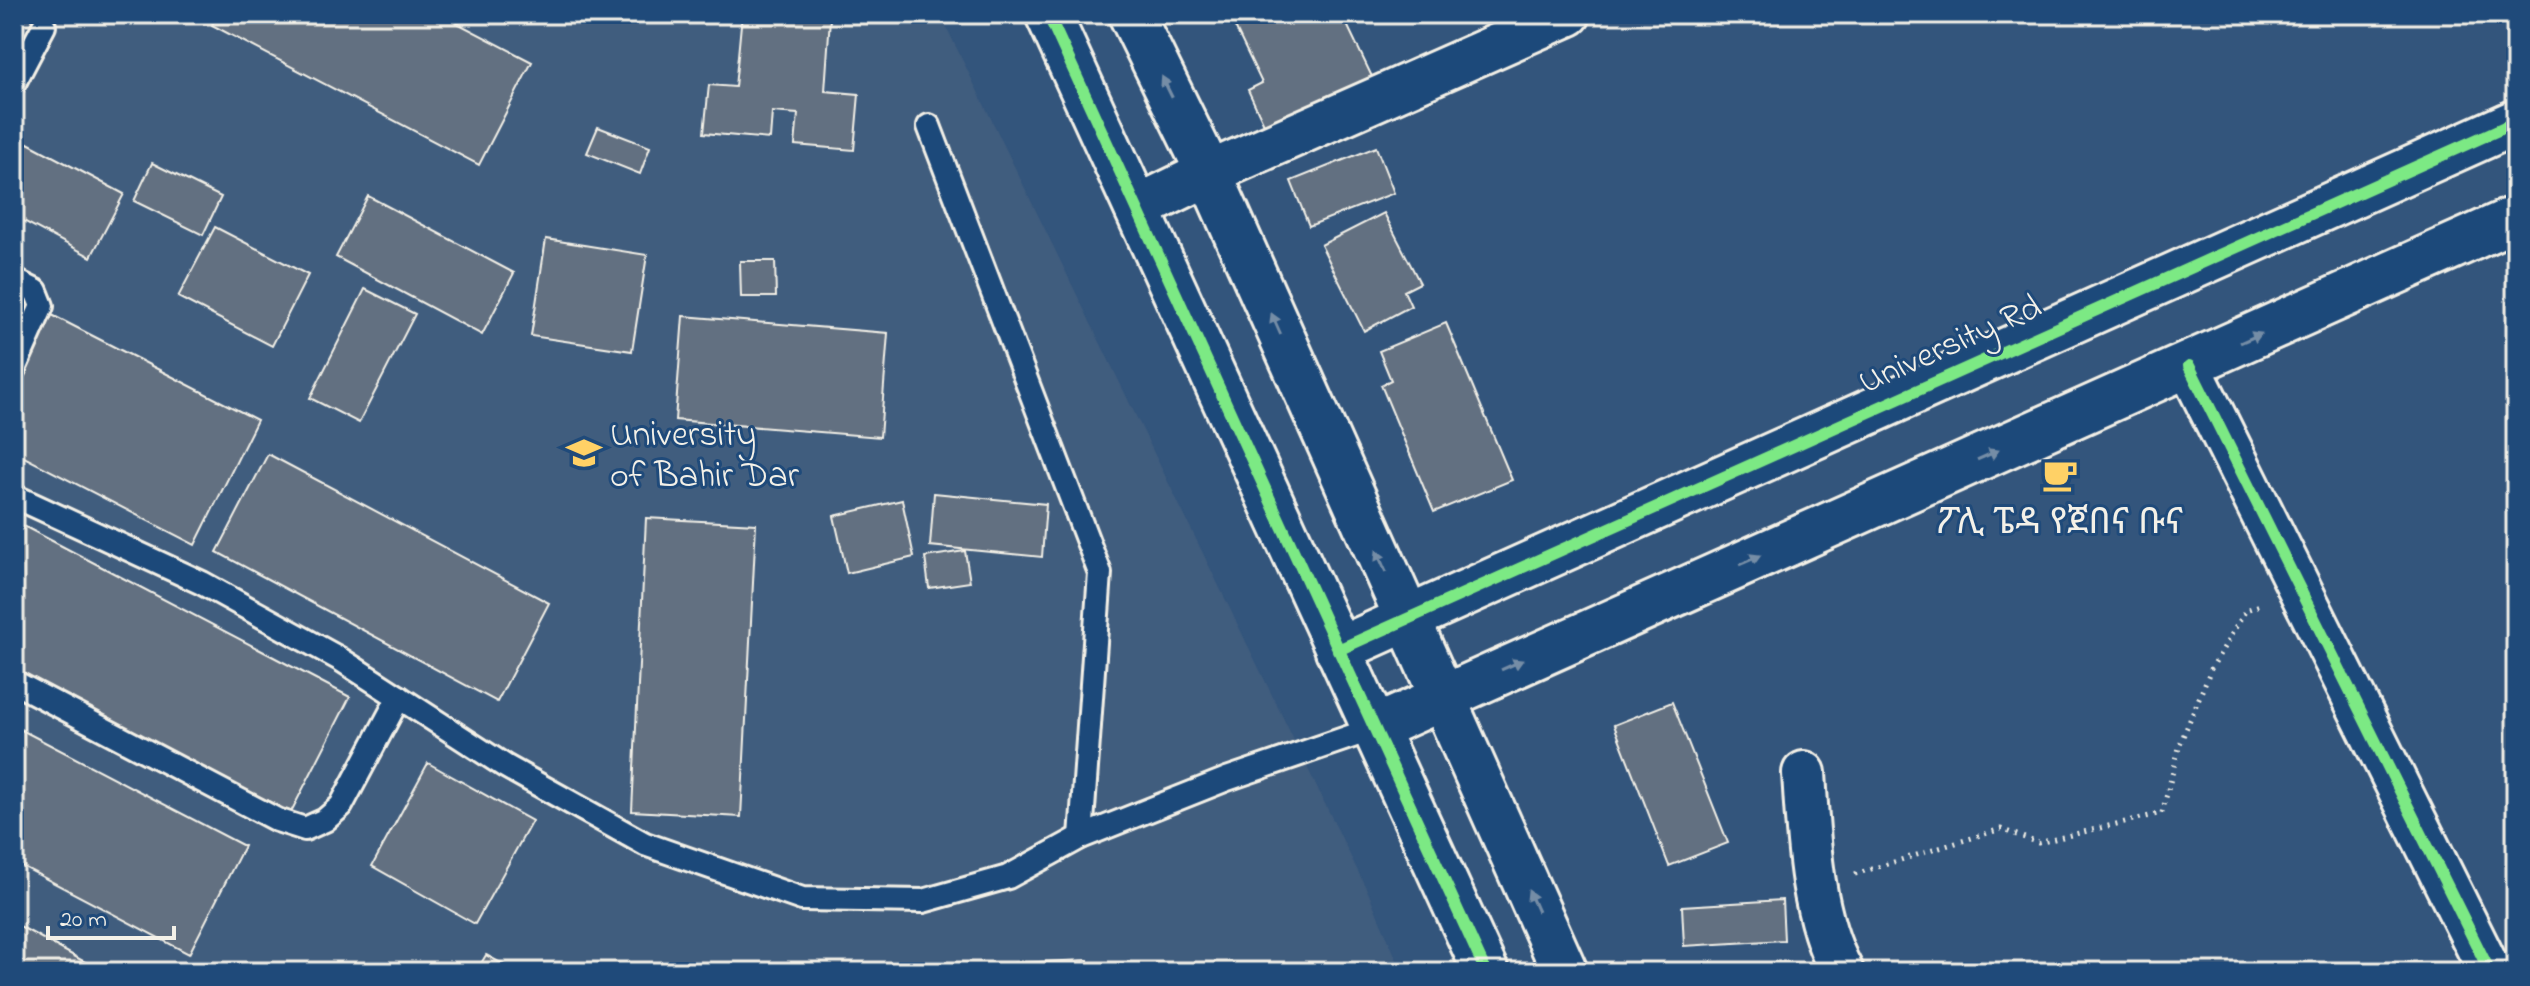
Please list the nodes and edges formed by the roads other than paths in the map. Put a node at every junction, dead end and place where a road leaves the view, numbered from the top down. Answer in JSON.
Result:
{"nodes":[{"id":1,"x":1048,"y":14,"type":"edge"},
{"id":2,"x":1131,"y":14,"type":"edge"},
{"id":3,"x":1569,"y":14,"type":"edge"},
{"id":4,"x":44,"y":26,"type":"dead end"},
{"id":5,"x":14,"y":83,"type":"edge"},
{"id":6,"x":2516,"y":122,"type":"edge"},
{"id":7,"x":929,"y":126,"type":"dead end"},
{"id":8,"x":1209,"y":173,"type":"junction"},
{"id":9,"x":1137,"y":208,"type":"junction"},
{"id":10,"x":2516,"y":218,"type":"edge"},
{"id":11,"x":14,"y":280,"type":"edge"},
{"id":12,"x":2189,"y":366,"type":"junction"},
{"id":13,"x":14,"y":369,"type":"edge"},
{"id":14,"x":14,"y":496,"type":"edge"},
{"id":15,"x":1406,"y":617,"type":"junction"},
{"id":16,"x":1338,"y":650,"type":"junction"},
{"id":17,"x":14,"y":682,"type":"edge"},
{"id":18,"x":1441,"y":696,"type":"junction"},
{"id":19,"x":399,"y":697,"type":"junction"},
{"id":20,"x":1373,"y":729,"type":"junction"},
{"id":21,"x":1804,"y":773,"type":"dead end"},
{"id":22,"x":1081,"y":837,"type":"junction"},
{"id":23,"x":2516,"y":962,"type":"edge"},
{"id":24,"x":1486,"y":972,"type":"edge"},
{"id":25,"x":1565,"y":972,"type":"edge"},
{"id":26,"x":1842,"y":972,"type":"edge"},
{"id":27,"x":2492,"y":972,"type":"edge"}],
"edges":[{"from":1,"to":9,"type":"street"},
{"from":8,"to":2,"type":"street","one_way":true},
{"from":3,"to":8,"type":"street"},
{"from":4,"to":5,"type":"lane"},
{"from":6,"to":15,"type":"street","name":"University Rd"},
{"from":7,"to":22,"type":"lane"},
{"from":8,"to":9,"type":"street"},
{"from":15,"to":8,"type":"street","one_way":true},
{"from":9,"to":16,"type":"street"},
{"from":12,"to":10,"type":"street","one_way":true},
{"from":11,"to":13,"type":"lane"},
{"from":18,"to":12,"type":"street","one_way":true},
{"from":12,"to":27,"type":"street"},
{"from":14,"to":19,"type":"lane"},
{"from":15,"to":16,"type":"street","name":"University Rd"},
{"from":15,"to":18,"type":"street"},
{"from":16,"to":20,"type":"street"},
{"from":17,"to":19,"type":"lane"},
{"from":18,"to":20,"type":"street"},
{"from":25,"to":18,"type":"street","one_way":true},
{"from":19,"to":22,"type":"lane"},
{"from":20,"to":22,"type":"lane"},
{"from":20,"to":24,"type":"street"},
{"from":21,"to":26,"type":"street"},
{"from":23,"to":27,"type":"street"}]}
